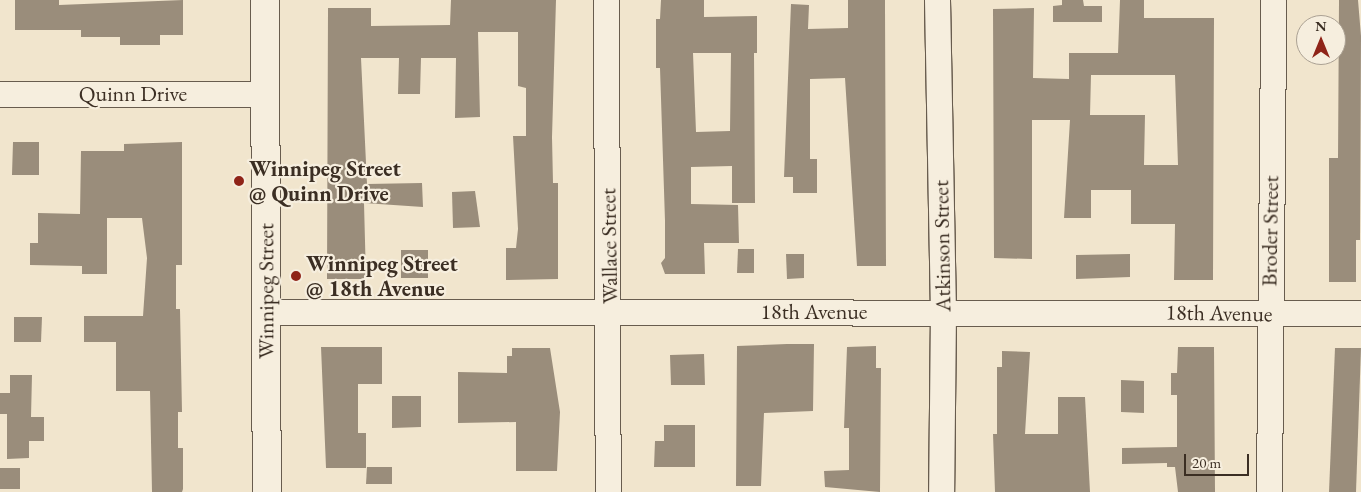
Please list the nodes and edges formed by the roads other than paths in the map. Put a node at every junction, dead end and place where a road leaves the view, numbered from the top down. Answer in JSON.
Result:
{"nodes":[{"id":1,"x":265,"y":0,"type":"edge"},
{"id":2,"x":606,"y":0,"type":"edge"},
{"id":3,"x":937,"y":0,"type":"edge"},
{"id":4,"x":1273,"y":0,"type":"edge"},
{"id":5,"x":0,"y":94,"type":"edge"},
{"id":6,"x":266,"y":94,"type":"junction"},
{"id":7,"x":266,"y":312,"type":"junction"},
{"id":8,"x":610,"y":312,"type":"junction"},
{"id":9,"x":943,"y":312,"type":"junction"},
{"id":10,"x":1361,"y":313,"type":"edge"},
{"id":11,"x":1269,"y":314,"type":"junction"},
{"id":12,"x":267,"y":492,"type":"edge"},
{"id":13,"x":608,"y":492,"type":"edge"},
{"id":14,"x":941,"y":492,"type":"edge"},
{"id":15,"x":1269,"y":492,"type":"edge"}],
"edges":[{"from":1,"to":6,"type":"street","name":"Winnipeg Street"},
{"from":2,"to":8,"type":"street","name":"Wallace Street"},
{"from":3,"to":9,"type":"street","name":"Atkinson Street"},
{"from":4,"to":11,"type":"street","name":"Broder Street"},
{"from":5,"to":6,"type":"street","name":"Quinn Drive"},
{"from":6,"to":7,"type":"street","name":"Winnipeg Street"},
{"from":7,"to":8,"type":"street","name":"18th Avenue"},
{"from":7,"to":12,"type":"street","name":"Winnipeg Street"},
{"from":8,"to":9,"type":"street","name":"18th Avenue"},
{"from":8,"to":13,"type":"street","name":"Wallace Street"},
{"from":9,"to":11,"type":"street","name":"18th Avenue"},
{"from":9,"to":14,"type":"street","name":"Atkinson Street"},
{"from":10,"to":11,"type":"street","name":"18th Avenue"},
{"from":11,"to":15,"type":"street","name":"Broder Street"}]}
